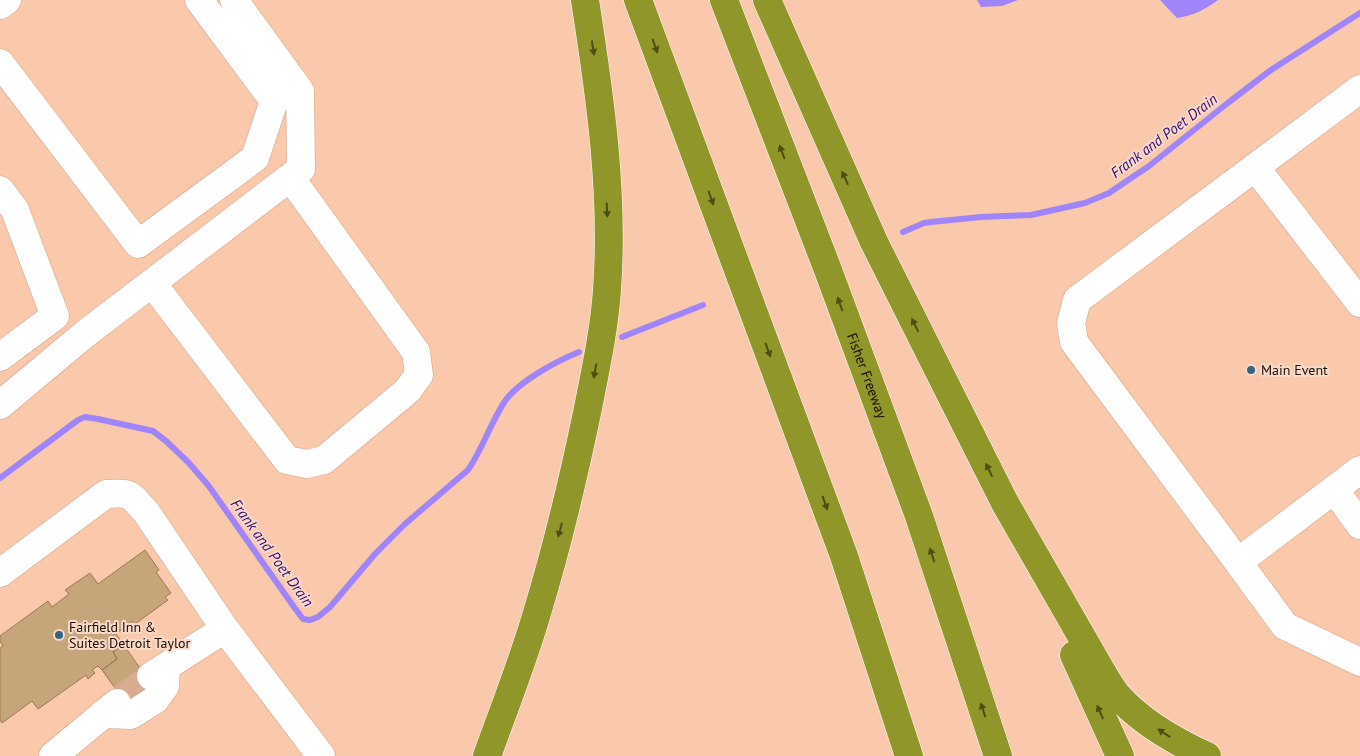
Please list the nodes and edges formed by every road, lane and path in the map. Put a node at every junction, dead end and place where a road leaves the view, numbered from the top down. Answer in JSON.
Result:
{"nodes":[{"id":1,"x":7,"y":0,"type":"edge"},
{"id":2,"x":199,"y":0,"type":"edge"},
{"id":3,"x":234,"y":0,"type":"edge"},
{"id":4,"x":585,"y":0,"type":"edge"},
{"id":5,"x":638,"y":0,"type":"edge"},
{"id":6,"x":724,"y":0,"type":"edge"},
{"id":7,"x":767,"y":0,"type":"edge"},
{"id":8,"x":0,"y":5,"type":"edge"},
{"id":9,"x":0,"y":63,"type":"edge"},
{"id":10,"x":1360,"y":89,"type":"edge"},
{"id":11,"x":1255,"y":167,"type":"junction"},
{"id":12,"x":290,"y":177,"type":"junction"},
{"id":13,"x":0,"y":190,"type":"edge"},
{"id":14,"x":152,"y":283,"type":"junction"},
{"id":15,"x":1360,"y":303,"type":"edge"},
{"id":16,"x":0,"y":357,"type":"edge"},
{"id":17,"x":0,"y":405,"type":"edge"},
{"id":18,"x":1360,"y":470,"type":"edge"},
{"id":19,"x":1334,"y":490,"type":"junction"},
{"id":20,"x":1005,"y":503,"type":"junction"},
{"id":21,"x":1360,"y":525,"type":"edge"},
{"id":22,"x":1238,"y":562,"type":"junction"},
{"id":23,"x":0,"y":573,"type":"edge"},
{"id":24,"x":225,"y":629,"type":"junction"},
{"id":25,"x":1360,"y":662,"type":"edge"},
{"id":26,"x":53,"y":756,"type":"edge"},
{"id":27,"x":321,"y":756,"type":"edge"},
{"id":28,"x":487,"y":756,"type":"edge"},
{"id":29,"x":909,"y":756,"type":"edge"},
{"id":30,"x":998,"y":756,"type":"edge"},
{"id":31,"x":1120,"y":756,"type":"edge"},
{"id":32,"x":1207,"y":756,"type":"edge"}],
"edges":[{"from":1,"to":8,"type":"street"},
{"from":2,"to":9,"type":"street"},
{"from":3,"to":12,"type":"street"},
{"from":4,"to":28,"type":"highway","one_way":true},
{"from":5,"to":29,"type":"highway","one_way":true},
{"from":30,"to":6,"type":"highway","name":"Fisher Freeway","one_way":true},
{"from":20,"to":7,"type":"highway","one_way":true},
{"from":10,"to":11,"type":"street"},
{"from":11,"to":15,"type":"street"},
{"from":11,"to":22,"type":"street"},
{"from":12,"to":14,"type":"street"},
{"from":12,"to":14,"type":"street"},
{"from":13,"to":16,"type":"street"},
{"from":14,"to":17,"type":"street"},
{"from":18,"to":19,"type":"street"},
{"from":19,"to":21,"type":"street"},
{"from":19,"to":22,"type":"street"},
{"from":31,"to":20,"type":"highway","one_way":true},
{"from":32,"to":20,"type":"highway","one_way":true},
{"from":22,"to":25,"type":"street"},
{"from":23,"to":24,"type":"street"},
{"from":24,"to":26,"type":"street"},
{"from":24,"to":27,"type":"street"}]}
